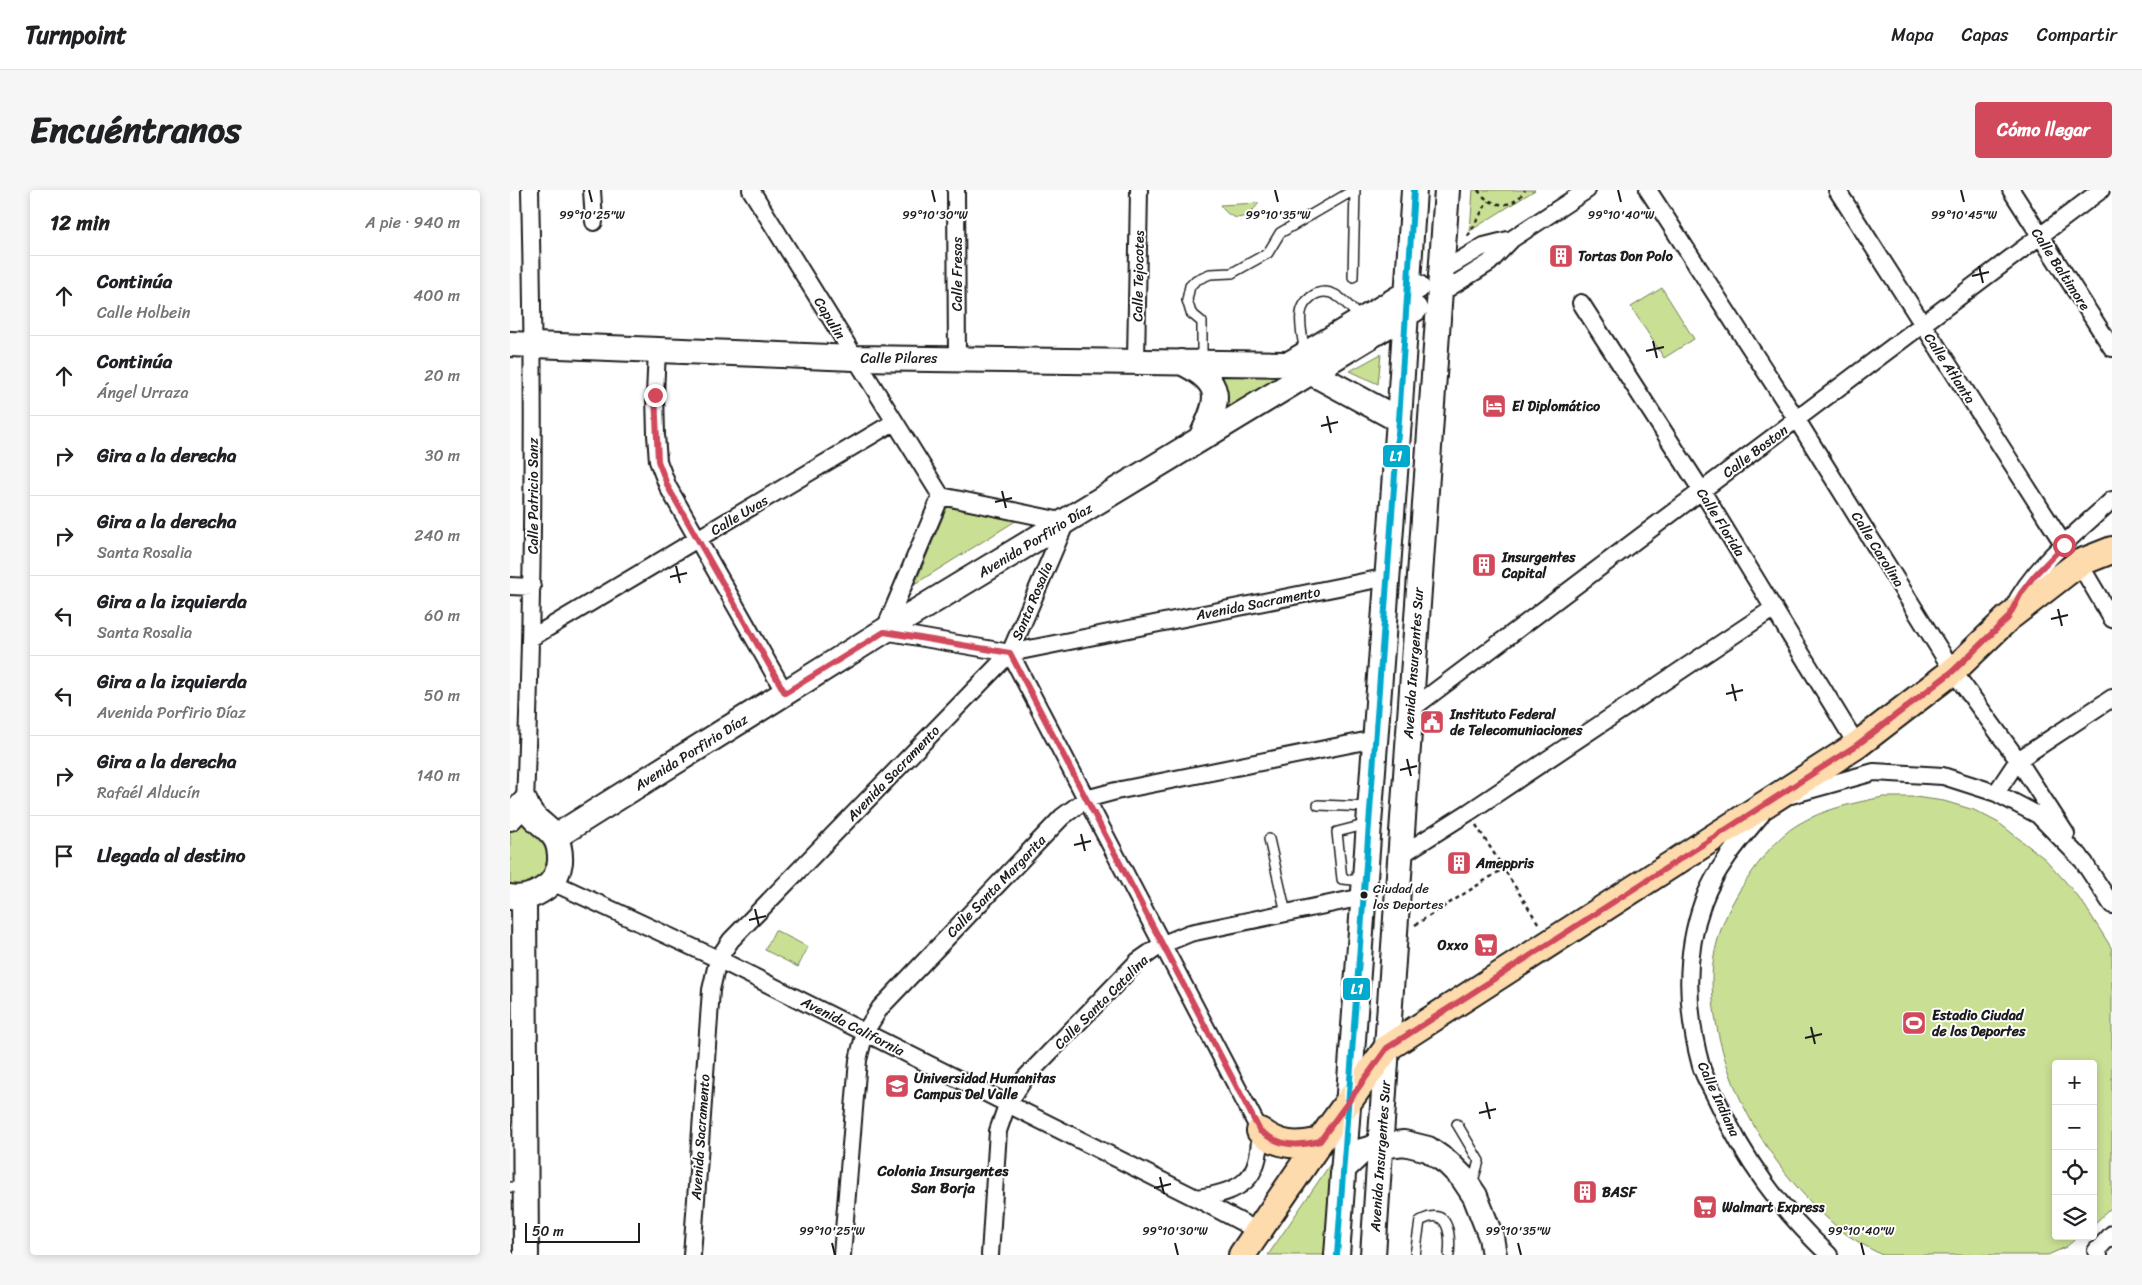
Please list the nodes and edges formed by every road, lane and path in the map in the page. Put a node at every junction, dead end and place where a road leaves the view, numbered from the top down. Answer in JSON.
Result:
{"nodes":[{"id":1,"x":530,"y":190,"type":"edge"},
{"id":2,"x":592,"y":190,"type":"edge"},
{"id":3,"x":751,"y":190,"type":"edge"},
{"id":4,"x":956,"y":190,"type":"edge"},
{"id":5,"x":1139,"y":190,"type":"edge"},
{"id":6,"x":1354,"y":190,"type":"edge"},
{"id":7,"x":1414,"y":190,"type":"edge"},
{"id":8,"x":1447,"y":190,"type":"edge"},
{"id":9,"x":1478,"y":190,"type":"edge"},
{"id":10,"x":1525,"y":190,"type":"edge"},
{"id":11,"x":1587,"y":190,"type":"edge"},
{"id":12,"x":1648,"y":190,"type":"edge"},
{"id":13,"x":1837,"y":190,"type":"edge"},
{"id":14,"x":2011,"y":190,"type":"edge"},
{"id":15,"x":2102,"y":190,"type":"edge"},
{"id":16,"x":1488,"y":201,"type":"junction"},
{"id":17,"x":594,"y":222,"type":"dead end"},
{"id":18,"x":1468,"y":236,"type":"dead end"},
{"id":19,"x":2041,"y":237,"type":"junction"},
{"id":20,"x":1354,"y":277,"type":"dead end"},
{"id":21,"x":1440,"y":283,"type":"junction"},
{"id":22,"x":1581,"y":303,"type":"dead end"},
{"id":23,"x":1406,"y":304,"type":"junction"},
{"id":24,"x":1362,"y":320,"type":"junction"},
{"id":25,"x":1923,"y":325,"type":"junction"},
{"id":26,"x":510,"y":344,"type":"edge"},
{"id":27,"x":534,"y":345,"type":"junction"},
{"id":28,"x":2112,"y":348,"type":"edge"},
{"id":29,"x":657,"y":350,"type":"junction"},
{"id":30,"x":854,"y":358,"type":"junction"},
{"id":31,"x":957,"y":358,"type":"junction"},
{"id":32,"x":1136,"y":361,"type":"junction"},
{"id":33,"x":1191,"y":362,"type":"junction"},
{"id":34,"x":1302,"y":364,"type":"junction"},
{"id":35,"x":1400,"y":420,"type":"junction"},
{"id":36,"x":1797,"y":420,"type":"junction"},
{"id":37,"x":894,"y":422,"type":"junction"},
{"id":38,"x":1201,"y":438,"type":"junction"},
{"id":39,"x":1702,"y":491,"type":"junction"},
{"id":40,"x":941,"y":496,"type":"junction"},
{"id":41,"x":2112,"y":500,"type":"edge"},
{"id":42,"x":1066,"y":522,"type":"junction"},
{"id":43,"x":698,"y":539,"type":"junction"},
{"id":44,"x":2112,"y":550,"type":"edge"},
{"id":45,"x":2071,"y":554,"type":"junction"},
{"id":46,"x":1388,"y":577,"type":"junction"},
{"id":47,"x":510,"y":586,"type":"edge"},
{"id":48,"x":532,"y":586,"type":"junction"},
{"id":49,"x":1774,"y":608,"type":"junction"},
{"id":50,"x":2112,"y":619,"type":"edge"},
{"id":51,"x":884,"y":632,"type":"junction"},
{"id":52,"x":532,"y":638,"type":"junction"},
{"id":53,"x":1010,"y":653,"type":"junction"},
{"id":54,"x":1953,"y":671,"type":"junction"},
{"id":55,"x":785,"y":693,"type":"junction"},
{"id":56,"x":2112,"y":698,"type":"edge"},
{"id":57,"x":1409,"y":711,"type":"junction"},
{"id":58,"x":1375,"y":739,"type":"junction"},
{"id":59,"x":1857,"y":745,"type":"junction"},
{"id":60,"x":2018,"y":760,"type":"junction"},
{"id":61,"x":1996,"y":793,"type":"junction"},
{"id":62,"x":1086,"y":799,"type":"junction"},
{"id":63,"x":1775,"y":800,"type":"junction"},
{"id":64,"x":1318,"y":805,"type":"dead end"},
{"id":65,"x":517,"y":810,"type":"edge"},
{"id":66,"x":1468,"y":812,"type":"junction"},
{"id":67,"x":1369,"y":815,"type":"junction"},
{"id":68,"x":556,"y":837,"type":"junction"},
{"id":69,"x":1270,"y":839,"type":"dead end"},
{"id":70,"x":1401,"y":855,"type":"junction"},
{"id":71,"x":2085,"y":863,"type":"junction"},
{"id":72,"x":1503,"y":869,"type":"junction"},
{"id":73,"x":552,"y":882,"type":"junction"},
{"id":74,"x":1364,"y":889,"type":"junction"},
{"id":75,"x":2112,"y":905,"type":"edge"},
{"id":76,"x":517,"y":910,"type":"edge"},
{"id":77,"x":1286,"y":913,"type":"junction"},
{"id":78,"x":1394,"y":938,"type":"junction"},
{"id":79,"x":1552,"y":944,"type":"junction"},
{"id":80,"x":1161,"y":945,"type":"junction"},
{"id":81,"x":718,"y":959,"type":"junction"},
{"id":82,"x":865,"y":1032,"type":"junction"},
{"id":83,"x":1387,"y":1048,"type":"junction"},
{"id":84,"x":1347,"y":1104,"type":"junction"},
{"id":85,"x":1007,"y":1105,"type":"junction"},
{"id":86,"x":1457,"y":1124,"type":"dead end"},
{"id":87,"x":1260,"y":1131,"type":"junction"},
{"id":88,"x":1320,"y":1141,"type":"junction"},
{"id":89,"x":1380,"y":1146,"type":"junction"},
{"id":90,"x":1343,"y":1169,"type":"junction"},
{"id":91,"x":518,"y":1188,"type":"edge"},
{"id":92,"x":1470,"y":1189,"type":"junction"},
{"id":93,"x":1196,"y":1198,"type":"junction"},
{"id":94,"x":1258,"y":1231,"type":"junction"},
{"id":95,"x":2112,"y":1234,"type":"edge"},
{"id":96,"x":2112,"y":1240,"type":"edge"},
{"id":97,"x":2095,"y":1254,"type":"edge"},
{"id":98,"x":526,"y":1255,"type":"edge"},
{"id":99,"x":692,"y":1255,"type":"edge"},
{"id":100,"x":842,"y":1255,"type":"edge"},
{"id":101,"x":990,"y":1255,"type":"edge"},
{"id":102,"x":1242,"y":1255,"type":"edge"},
{"id":103,"x":1337,"y":1255,"type":"edge"},
{"id":104,"x":1373,"y":1255,"type":"edge"},
{"id":105,"x":1416,"y":1255,"type":"edge"},
{"id":106,"x":1448,"y":1255,"type":"edge"},
{"id":107,"x":1494,"y":1255,"type":"edge"},
{"id":108,"x":1829,"y":1255,"type":"edge"}],
"edges":[{"from":1,"to":27,"type":"street","name":"Calle Patricio Sanz"},
{"from":2,"to":17,"type":"street"},
{"from":3,"to":30,"type":"street","name":"Capulin"},
{"from":4,"to":31,"type":"street","name":"Calle Fresas"},
{"from":5,"to":32,"type":"street","name":"Calle Tejocotes"},
{"from":6,"to":20,"type":"lane"},
{"from":6,"to":33,"type":"lane"},
{"from":7,"to":23,"type":"street"},
{"from":8,"to":21,"type":"street","name":"Avenida Insurgentes Sur"},
{"from":9,"to":16,"type":"path"},
{"from":10,"to":16,"type":"path"},
{"from":11,"to":21,"type":"street","name":"Avenida Porfirio Díaz"},
{"from":12,"to":36,"type":"street","name":"Calle Carolina"},
{"from":13,"to":25,"type":"street","name":"Calle Atlanta"},
{"from":14,"to":19,"type":"street","name":"Calle Baltimore"},
{"from":15,"to":19,"type":"street","name":"Calle Boston"},
{"from":16,"to":18,"type":"path"},
{"from":19,"to":25,"type":"street","name":"Calle Boston"},
{"from":19,"to":28,"type":"street","name":"Calle Baltimore"},
{"from":21,"to":23,"type":"street","name":"Avenida Porfirio Díaz"},
{"from":21,"to":57,"type":"street","name":"Avenida Insurgentes Sur"},
{"from":22,"to":39,"type":"street","name":"Calle Florida"},
{"from":23,"to":24,"type":"street","name":"Avenida Porfirio Díaz"},
{"from":23,"to":34,"type":"street","name":"Avenida Porfirio Díaz"},
{"from":23,"to":35,"type":"street"},
{"from":24,"to":34,"type":"street","name":"Avenida Porfirio Díaz"},
{"from":24,"to":34,"type":"lane"},
{"from":25,"to":36,"type":"street","name":"Calle Boston"},
{"from":25,"to":45,"type":"street","name":"Calle Atlanta"},
{"from":26,"to":27,"type":"street","name":"Calle Pilares"},
{"from":27,"to":29,"type":"street","name":"Calle Pilares"},
{"from":27,"to":48,"type":"street","name":"Calle Patricio Sanz"},
{"from":29,"to":30,"type":"street","name":"Calle Pilares"},
{"from":29,"to":43,"type":"street"},
{"from":30,"to":31,"type":"street","name":"Calle Pilares"},
{"from":30,"to":37,"type":"street","name":"Capulin"},
{"from":31,"to":32,"type":"street","name":"Calle Pilares"},
{"from":32,"to":33,"type":"street","name":"Calle Pilares"},
{"from":33,"to":34,"type":"street","name":"Calle Pilares"},
{"from":33,"to":38,"type":"street"},
{"from":34,"to":35,"type":"street"},
{"from":34,"to":38,"type":"street","name":"Avenida Porfirio Díaz"},
{"from":35,"to":46,"type":"street"},
{"from":36,"to":39,"type":"street","name":"Calle Boston"},
{"from":36,"to":54,"type":"street","name":"Calle Carolina"},
{"from":37,"to":40,"type":"street","name":"Capulin"},
{"from":37,"to":43,"type":"street","name":"Calle Uvas"},
{"from":38,"to":42,"type":"street","name":"Avenida Porfirio Díaz"},
{"from":39,"to":49,"type":"street","name":"Calle Florida"},
{"from":39,"to":57,"type":"street","name":"Calle Boston"},
{"from":40,"to":42,"type":"street"},
{"from":40,"to":51,"type":"street"},
{"from":41,"to":45,"type":"street"},
{"from":42,"to":51,"type":"street","name":"Avenida Porfirio Díaz"},
{"from":42,"to":53,"type":"street","name":"Santa Rosalia"},
{"from":43,"to":52,"type":"street","name":"Calle Uvas"},
{"from":43,"to":55,"type":"street"},
{"from":44,"to":45,"type":"main road"},
{"from":45,"to":50,"type":"street","name":"Calle Atlanta"},
{"from":45,"to":54,"type":"main road"},
{"from":46,"to":53,"type":"street","name":"Avenida Sacramento"},
{"from":46,"to":58,"type":"street"},
{"from":47,"to":48,"type":"street"},
{"from":48,"to":52,"type":"street","name":"Calle Patricio Sanz"},
{"from":49,"to":59,"type":"street","name":"Calle Florida"},
{"from":49,"to":66,"type":"street"},
{"from":51,"to":53,"type":"street","name":"Santa Rosalia"},
{"from":51,"to":55,"type":"street","name":"Avenida Porfirio Díaz"},
{"from":52,"to":65,"type":"street","name":"Calle Patricio Sanz"},
{"from":53,"to":62,"type":"street","name":"Santa Rosalia"},
{"from":53,"to":81,"type":"street","name":"Avenida Sacramento"},
{"from":54,"to":59,"type":"main road"},
{"from":54,"to":60,"type":"street","name":"Calle Carolina"},
{"from":55,"to":68,"type":"street","name":"Avenida Porfirio Díaz"},
{"from":56,"to":60,"type":"street"},
{"from":57,"to":70,"type":"street","name":"Avenida Insurgentes Sur"},
{"from":58,"to":62,"type":"street","name":"Calle Santa Margarita"},
{"from":58,"to":67,"type":"street"},
{"from":59,"to":63,"type":"main road"},
{"from":60,"to":61,"type":"street"},
{"from":60,"to":71,"type":"street","name":"Calle Carolina"},
{"from":61,"to":63,"type":"street"},
{"from":61,"to":71,"type":"street"},
{"from":62,"to":80,"type":"street","name":"Santa Rosalia"},
{"from":62,"to":82,"type":"street","name":"Calle Santa Margarita"},
{"from":63,"to":79,"type":"main road"},
{"from":63,"to":108,"type":"street","name":"Calle Indiana"},
{"from":64,"to":67,"type":"lane"},
{"from":65,"to":68,"type":"street"},
{"from":66,"to":70,"type":"street"},
{"from":66,"to":72,"type":"path"},
{"from":67,"to":74,"type":"street"},
{"from":68,"to":73,"type":"street"},
{"from":69,"to":77,"type":"lane"},
{"from":70,"to":78,"type":"street","name":"Avenida Insurgentes Sur"},
{"from":71,"to":75,"type":"street","name":"Calle Carolina"},
{"from":72,"to":78,"type":"path"},
{"from":72,"to":79,"type":"path"},
{"from":73,"to":76,"type":"street"},
{"from":73,"to":81,"type":"street","name":"Avenida California"},
{"from":74,"to":77,"type":"street","name":"Calle Santa Catalina"},
{"from":74,"to":84,"type":"street"},
{"from":76,"to":91,"type":"street"},
{"from":77,"to":80,"type":"street","name":"Calle Santa Catalina"},
{"from":78,"to":83,"type":"street","name":"Avenida Insurgentes Sur"},
{"from":79,"to":83,"type":"main road"},
{"from":80,"to":85,"type":"street","name":"Calle Santa Catalina"},
{"from":80,"to":87,"type":"street","name":"Santa Rosalia"},
{"from":81,"to":82,"type":"street","name":"Avenida California"},
{"from":81,"to":99,"type":"street","name":"Avenida Sacramento"},
{"from":82,"to":85,"type":"street","name":"Avenida California"},
{"from":82,"to":100,"type":"street","name":"Calle Santa Margarita"},
{"from":83,"to":84,"type":"main road"},
{"from":83,"to":89,"type":"street","name":"Avenida Insurgentes Sur"},
{"from":84,"to":88,"type":"main road"},
{"from":84,"to":90,"type":"street"},
{"from":85,"to":93,"type":"street","name":"Avenida California"},
{"from":85,"to":101,"type":"street","name":"Calle Santa Catalina"},
{"from":86,"to":92,"type":"lane"},
{"from":87,"to":88,"type":"main road"},
{"from":87,"to":93,"type":"street"},
{"from":88,"to":94,"type":"main road"},
{"from":89,"to":90,"type":"street"},
{"from":89,"to":92,"type":"street"},
{"from":89,"to":104,"type":"street","name":"Avenida Insurgentes Sur"},
{"from":90,"to":103,"type":"street"},
{"from":91,"to":98,"type":"street"},
{"from":92,"to":107,"type":"street"},
{"from":93,"to":94,"type":"street","name":"Avenida California"},
{"from":94,"to":102,"type":"main road"},
{"from":95,"to":97,"type":"street"},
{"from":96,"to":97,"type":"street"},
{"from":105,"to":106,"type":"lane"}]}
